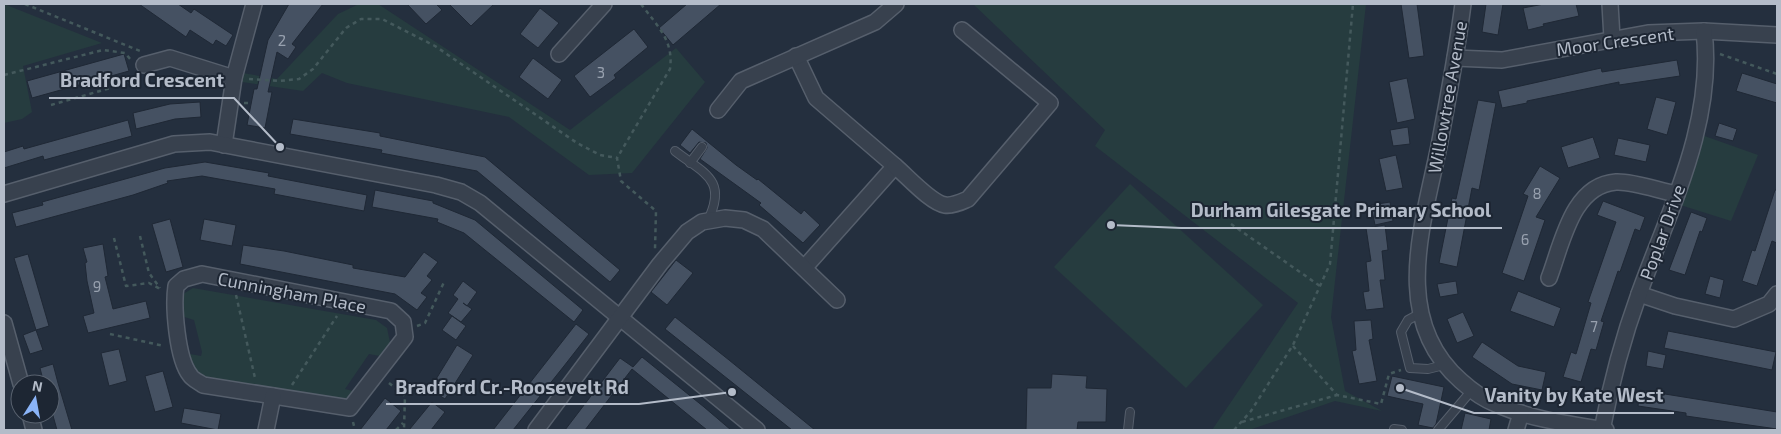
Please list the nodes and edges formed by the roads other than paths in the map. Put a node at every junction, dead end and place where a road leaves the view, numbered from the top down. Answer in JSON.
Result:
{"nodes":[{"id":1,"x":604,"y":4,"type":"edge"},
{"id":2,"x":896,"y":4,"type":"edge"},
{"id":3,"x":1464,"y":4,"type":"edge"},
{"id":4,"x":1610,"y":4,"type":"edge"},
{"id":5,"x":251,"y":5,"type":"edge"},
{"id":6,"x":962,"y":30,"type":"dead end"},
{"id":7,"x":1704,"y":31,"type":"junction"},
{"id":8,"x":1777,"y":35,"type":"edge"},
{"id":9,"x":1612,"y":38,"type":"junction"},
{"id":10,"x":559,"y":54,"type":"dead end"},
{"id":11,"x":796,"y":56,"type":"junction"},
{"id":12,"x":1454,"y":58,"type":"junction"},
{"id":13,"x":144,"y":65,"type":"road end"},
{"id":14,"x":234,"y":78,"type":"junction"},
{"id":15,"x":718,"y":110,"type":"dead end"},
{"id":16,"x":224,"y":145,"type":"junction"},
{"id":17,"x":702,"y":146,"type":"dead end"},
{"id":18,"x":675,"y":152,"type":"dead end"},
{"id":19,"x":690,"y":163,"type":"junction"},
{"id":20,"x":895,"y":166,"type":"junction"},
{"id":21,"x":4,"y":194,"type":"edge"},
{"id":22,"x":1677,"y":194,"type":"junction"},
{"id":23,"x":708,"y":220,"type":"junction"},
{"id":24,"x":805,"y":267,"type":"junction"},
{"id":25,"x":1549,"y":278,"type":"dead end"},
{"id":26,"x":1639,"y":294,"type":"junction"},
{"id":27,"x":1777,"y":294,"type":"edge"},
{"id":28,"x":837,"y":300,"type":"dead end"},
{"id":29,"x":1421,"y":313,"type":"junction"},
{"id":30,"x":620,"y":316,"type":"junction"},
{"id":31,"x":4,"y":323,"type":"edge"},
{"id":32,"x":1444,"y":366,"type":"junction"},
{"id":33,"x":18,"y":374,"type":"edge"},
{"id":34,"x":1472,"y":390,"type":"junction"},
{"id":35,"x":272,"y":396,"type":"junction"},
{"id":36,"x":1130,"y":412,"type":"dead end"},
{"id":37,"x":1521,"y":413,"type":"junction"},
{"id":38,"x":266,"y":430,"type":"edge"},
{"id":39,"x":536,"y":430,"type":"edge"},
{"id":40,"x":757,"y":430,"type":"edge"},
{"id":41,"x":1128,"y":430,"type":"edge"},
{"id":42,"x":1438,"y":430,"type":"edge"},
{"id":43,"x":1516,"y":430,"type":"edge"},
{"id":44,"x":1604,"y":430,"type":"edge"}],
"edges":[{"from":1,"to":10,"type":"street"},
{"from":2,"to":11,"type":"street"},
{"from":3,"to":12,"type":"street","name":"Willowtree Avenue"},
{"from":4,"to":9,"type":"street"},
{"from":5,"to":14,"type":"street"},
{"from":6,"to":20,"type":"street"},
{"from":7,"to":8,"type":"street","name":"Moor Crescent"},
{"from":7,"to":9,"type":"street","name":"Moor Crescent"},
{"from":7,"to":22,"type":"street","name":"Poplar Drive"},
{"from":9,"to":12,"type":"street","name":"Moor Crescent"},
{"from":11,"to":15,"type":"street"},
{"from":11,"to":20,"type":"street"},
{"from":12,"to":29,"type":"street","name":"Willowtree Avenue"},
{"from":13,"to":14,"type":"street"},
{"from":14,"to":16,"type":"street"},
{"from":16,"to":21,"type":"street"},
{"from":16,"to":30,"type":"street"},
{"from":17,"to":19,"type":"lane"},
{"from":18,"to":19,"type":"lane"},
{"from":19,"to":23,"type":"lane"},
{"from":20,"to":24,"type":"street"},
{"from":22,"to":25,"type":"street"},
{"from":22,"to":26,"type":"street","name":"Poplar Drive"},
{"from":23,"to":24,"type":"street"},
{"from":23,"to":30,"type":"street"},
{"from":24,"to":28,"type":"street"},
{"from":26,"to":27,"type":"street"},
{"from":26,"to":44,"type":"street","name":"Poplar Drive"},
{"from":29,"to":32,"type":"street","name":"Willowtree Avenue"},
{"from":29,"to":32,"type":"lane"},
{"from":30,"to":39,"type":"street"},
{"from":30,"to":40,"type":"street"},
{"from":31,"to":33,"type":"street"},
{"from":32,"to":34,"type":"street","name":"Willowtree Avenue"},
{"from":34,"to":37,"type":"street","name":"Willowtree Avenue"},
{"from":34,"to":42,"type":"lane"},
{"from":35,"to":35,"type":"street","name":"Cunningham Place"},
{"from":35,"to":38,"type":"street"},
{"from":36,"to":41,"type":"lane"},
{"from":37,"to":43,"type":"street"},
{"from":37,"to":44,"type":"street","name":"Willowtree Avenue"}]}
